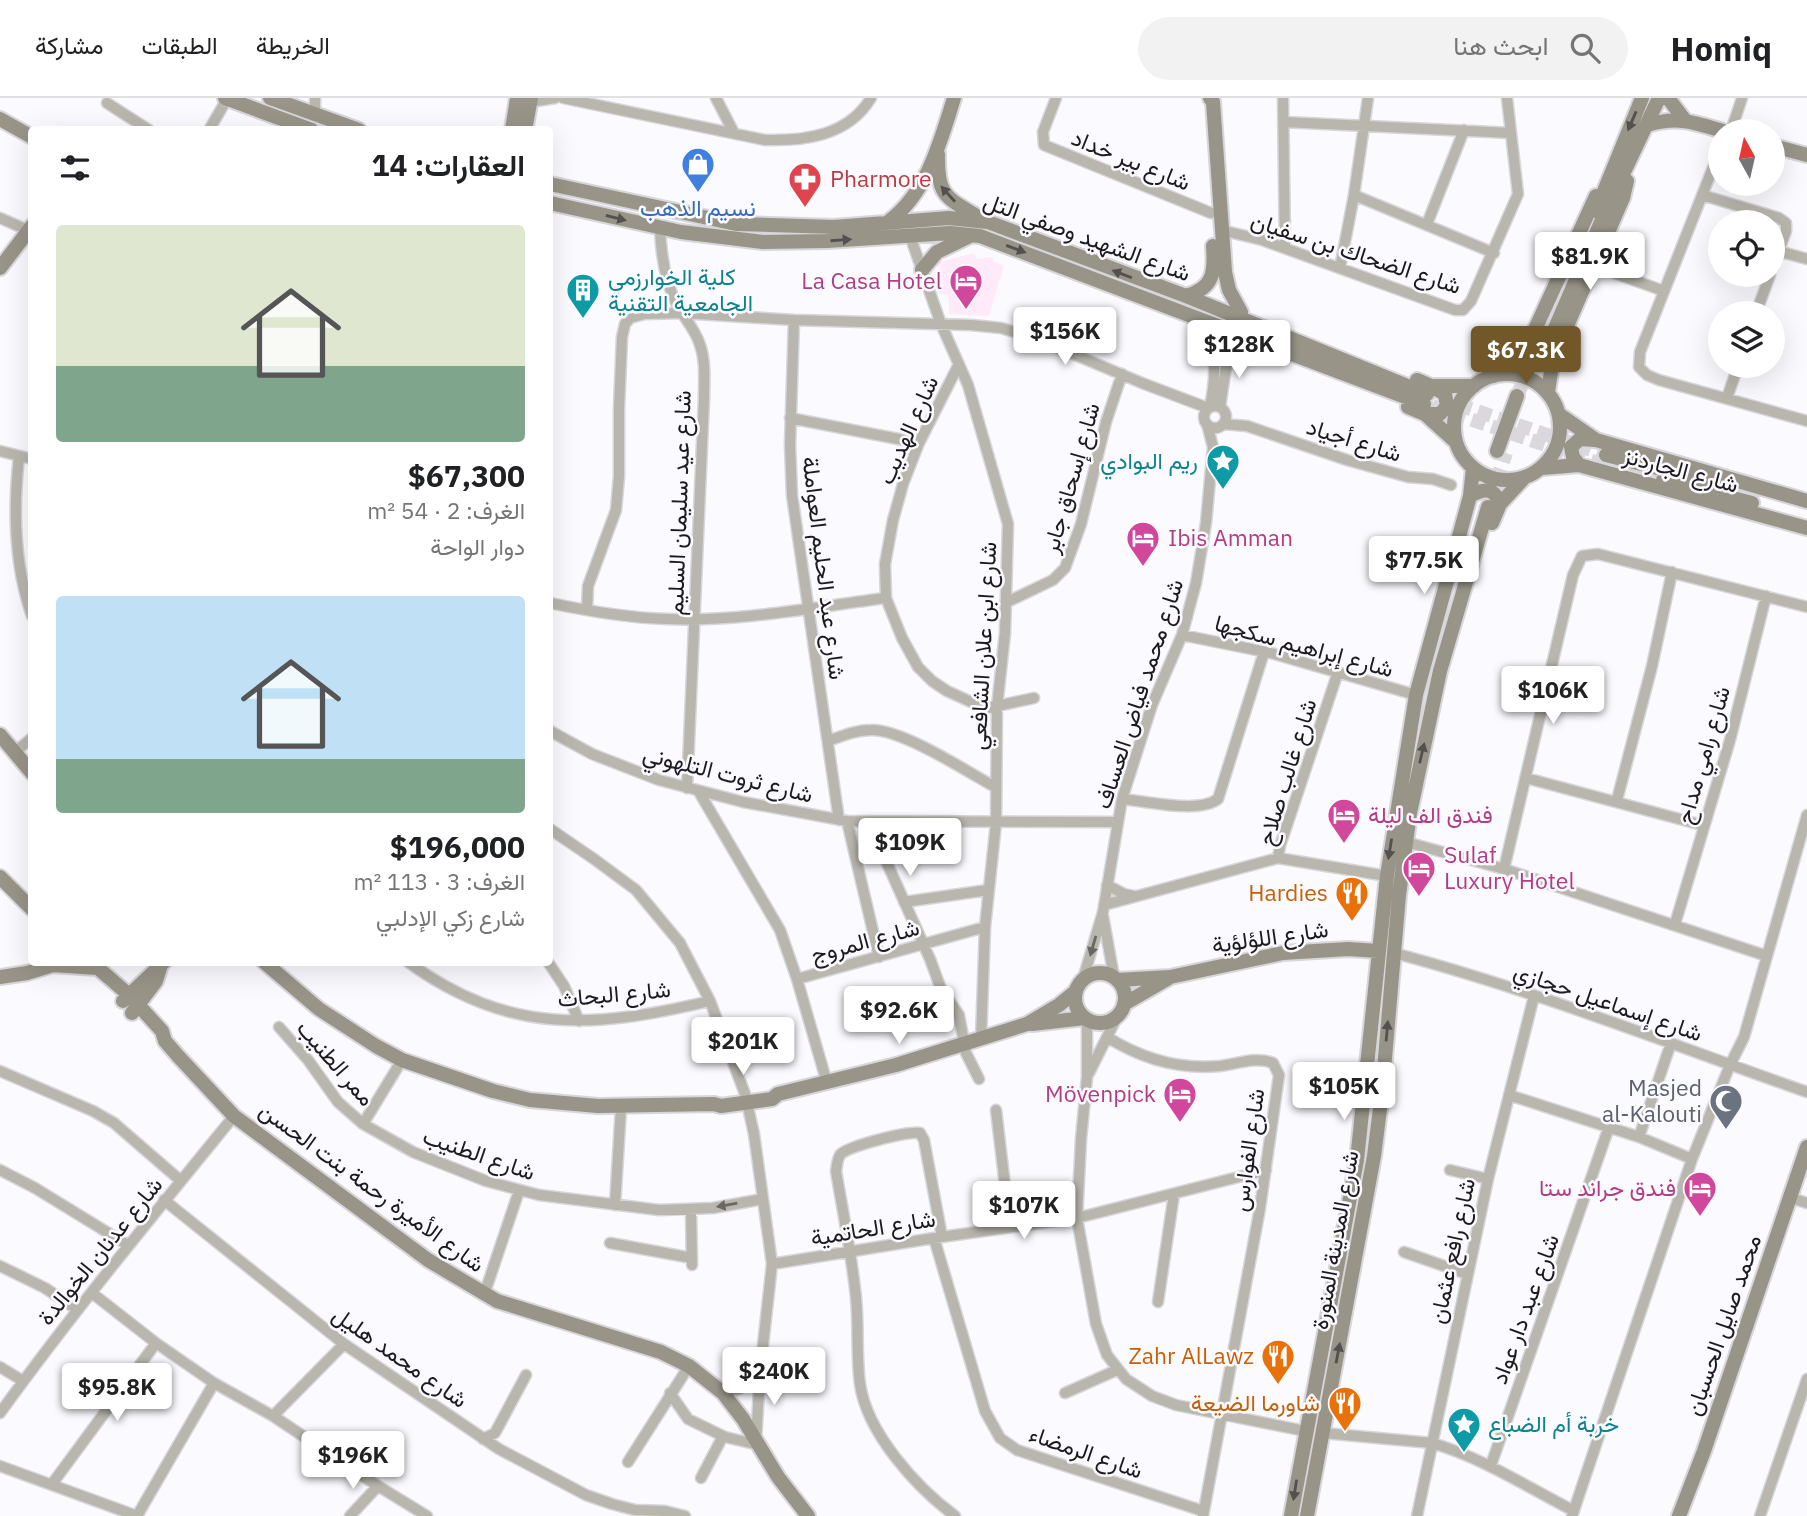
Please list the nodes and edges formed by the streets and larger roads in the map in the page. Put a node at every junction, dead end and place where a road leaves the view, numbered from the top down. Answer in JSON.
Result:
{"nodes":[{"id":1,"x":226,"y":98,"type":"edge"},
{"id":2,"x":270,"y":98,"type":"edge"},
{"id":3,"x":315,"y":98,"type":"edge"},
{"id":4,"x":555,"y":98,"type":"edge"},
{"id":5,"x":563,"y":98,"type":"edge"},
{"id":6,"x":716,"y":98,"type":"edge"},
{"id":7,"x":871,"y":98,"type":"edge"},
{"id":8,"x":954,"y":98,"type":"edge"},
{"id":9,"x":1056,"y":98,"type":"edge"},
{"id":10,"x":1209,"y":98,"type":"edge"},
{"id":11,"x":1283,"y":98,"type":"edge"},
{"id":12,"x":1368,"y":98,"type":"edge"},
{"id":13,"x":1507,"y":98,"type":"edge"},
{"id":14,"x":1642,"y":98,"type":"edge"},
{"id":15,"x":1659,"y":98,"type":"edge"},
{"id":16,"x":1668,"y":98,"type":"edge"},
{"id":17,"x":1742,"y":98,"type":"edge"},
{"id":18,"x":526,"y":99,"type":"edge"},
{"id":19,"x":107,"y":103,"type":"dead end"},
{"id":20,"x":315,"y":113,"type":"junction"},
{"id":21,"x":0,"y":119,"type":"edge"},
{"id":22,"x":1684,"y":119,"type":"junction"},
{"id":23,"x":1735,"y":119,"type":"edge"},
{"id":24,"x":1284,"y":122,"type":"junction"},
{"id":25,"x":1647,"y":125,"type":"junction"},
{"id":26,"x":143,"y":126,"type":"edge"},
{"id":27,"x":210,"y":126,"type":"edge"},
{"id":28,"x":301,"y":126,"type":"edge"},
{"id":29,"x":349,"y":126,"type":"edge"},
{"id":30,"x":514,"y":126,"type":"edge"},
{"id":31,"x":525,"y":126,"type":"edge"},
{"id":32,"x":1365,"y":126,"type":"junction"},
{"id":33,"x":1708,"y":126,"type":"edge"},
{"id":34,"x":1464,"y":130,"type":"junction"},
{"id":35,"x":734,"y":133,"type":"junction"},
{"id":36,"x":1511,"y":133,"type":"junction"},
{"id":37,"x":28,"y":135,"type":"edge"},
{"id":38,"x":1629,"y":146,"type":"junction"},
{"id":39,"x":938,"y":149,"type":"junction"},
{"id":40,"x":1785,"y":149,"type":"edge"},
{"id":41,"x":1807,"y":155,"type":"edge"},
{"id":42,"x":553,"y":178,"type":"edge"},
{"id":43,"x":1708,"y":180,"type":"edge"},
{"id":44,"x":553,"y":185,"type":"edge"},
{"id":45,"x":565,"y":187,"type":"junction"},
{"id":46,"x":1354,"y":195,"type":"junction"},
{"id":47,"x":1702,"y":195,"type":"junction"},
{"id":48,"x":553,"y":204,"type":"edge"},
{"id":49,"x":1751,"y":210,"type":"edge"},
{"id":50,"x":1211,"y":213,"type":"junction"},
{"id":51,"x":0,"y":218,"type":"edge"},
{"id":52,"x":988,"y":222,"type":"junction"},
{"id":53,"x":887,"y":223,"type":"junction"},
{"id":54,"x":1427,"y":224,"type":"junction"},
{"id":55,"x":28,"y":228,"type":"edge"},
{"id":56,"x":660,"y":228,"type":"junction"},
{"id":57,"x":1221,"y":230,"type":"junction"},
{"id":58,"x":28,"y":233,"type":"edge"},
{"id":59,"x":972,"y":235,"type":"junction"},
{"id":60,"x":910,"y":236,"type":"junction"},
{"id":61,"x":1285,"y":248,"type":"junction"},
{"id":62,"x":1494,"y":253,"type":"junction"},
{"id":63,"x":1785,"y":253,"type":"edge"},
{"id":64,"x":1807,"y":259,"type":"edge"},
{"id":65,"x":1594,"y":266,"type":"junction"},
{"id":66,"x":0,"y":268,"type":"edge"},
{"id":67,"x":1340,"y":268,"type":"junction"},
{"id":68,"x":922,"y":270,"type":"junction"},
{"id":69,"x":1664,"y":291,"type":"junction"},
{"id":70,"x":1192,"y":299,"type":"junction"},
{"id":71,"x":1182,"y":311,"type":"junction"},
{"id":72,"x":1241,"y":312,"type":"junction"},
{"id":73,"x":682,"y":313,"type":"junction"},
{"id":74,"x":794,"y":320,"type":"junction"},
{"id":75,"x":1195,"y":322,"type":"junction"},
{"id":76,"x":941,"y":324,"type":"junction"},
{"id":77,"x":1251,"y":343,"type":"junction"},
{"id":78,"x":1532,"y":358,"type":"junction"},
{"id":79,"x":1553,"y":358,"type":"junction"},
{"id":80,"x":959,"y":364,"type":"junction"},
{"id":81,"x":1122,"y":374,"type":"junction"},
{"id":82,"x":1494,"y":376,"type":"junction"},
{"id":83,"x":1734,"y":378,"type":"edge"},
{"id":84,"x":1474,"y":386,"type":"junction"},
{"id":85,"x":1548,"y":392,"type":"junction"},
{"id":86,"x":1521,"y":398,"type":"tunnel mouth"},
{"id":87,"x":1727,"y":398,"type":"junction"},
{"id":88,"x":1427,"y":399,"type":"junction"},
{"id":89,"x":1212,"y":413,"type":"junction"},
{"id":90,"x":1560,"y":415,"type":"junction"},
{"id":91,"x":790,"y":418,"type":"junction"},
{"id":92,"x":1807,"y":421,"type":"edge"},
{"id":93,"x":1222,"y":425,"type":"junction"},
{"id":94,"x":1247,"y":426,"type":"junction"},
{"id":95,"x":1596,"y":440,"type":"junction"},
{"id":96,"x":1456,"y":442,"type":"junction"},
{"id":97,"x":919,"y":443,"type":"junction"},
{"id":98,"x":1213,"y":446,"type":"junction"},
{"id":99,"x":0,"y":452,"type":"edge"},
{"id":100,"x":1501,"y":452,"type":"tunnel mouth"},
{"id":101,"x":19,"y":457,"type":"junction"},
{"id":102,"x":28,"y":458,"type":"edge"},
{"id":103,"x":1579,"y":465,"type":"junction"},
{"id":104,"x":1473,"y":468,"type":"junction"},
{"id":105,"x":1542,"y":468,"type":"junction"},
{"id":106,"x":1524,"y":478,"type":"junction"},
{"id":107,"x":1451,"y":485,"type":"dead end"},
{"id":108,"x":1807,"y":501,"type":"edge"},
{"id":109,"x":1484,"y":503,"type":"junction"},
{"id":110,"x":1807,"y":519,"type":"edge"},
{"id":111,"x":1807,"y":528,"type":"edge"},
{"id":112,"x":1672,"y":572,"type":"junction"},
{"id":113,"x":1766,"y":596,"type":"junction"},
{"id":114,"x":886,"y":598,"type":"junction"},
{"id":115,"x":28,"y":601,"type":"edge"},
{"id":116,"x":1007,"y":602,"type":"junction"},
{"id":117,"x":553,"y":604,"type":"edge"},
{"id":118,"x":1807,"y":607,"type":"edge"},
{"id":119,"x":807,"y":608,"type":"junction"},
{"id":120,"x":587,"y":610,"type":"junction"},
{"id":121,"x":694,"y":619,"type":"junction"},
{"id":122,"x":1182,"y":635,"type":"junction"},
{"id":123,"x":1264,"y":652,"type":"junction"},
{"id":124,"x":1338,"y":672,"type":"junction"},
{"id":125,"x":1416,"y":695,"type":"junction"},
{"id":126,"x":1034,"y":698,"type":"dead end"},
{"id":127,"x":997,"y":707,"type":"junction"},
{"id":128,"x":1412,"y":728,"type":"junction"},
{"id":129,"x":553,"y":733,"type":"edge"},
{"id":130,"x":0,"y":735,"type":"edge"},
{"id":131,"x":28,"y":741,"type":"edge"},
{"id":132,"x":828,"y":741,"type":"junction"},
{"id":133,"x":15,"y":752,"type":"junction"},
{"id":134,"x":28,"y":768,"type":"edge"},
{"id":135,"x":1526,"y":778,"type":"junction"},
{"id":136,"x":995,"y":787,"type":"junction"},
{"id":137,"x":687,"y":788,"type":"junction"},
{"id":138,"x":699,"y":792,"type":"junction"},
{"id":139,"x":1122,"y":799,"type":"junction"},
{"id":140,"x":1617,"y":800,"type":"junction"},
{"id":141,"x":1807,"y":816,"type":"edge"},
{"id":142,"x":843,"y":820,"type":"junction"},
{"id":143,"x":869,"y":822,"type":"junction"},
{"id":144,"x":1116,"y":822,"type":"junction"},
{"id":145,"x":996,"y":823,"type":"junction"},
{"id":146,"x":1703,"y":825,"type":"junction"},
{"id":147,"x":553,"y":831,"type":"edge"},
{"id":148,"x":1406,"y":842,"type":"junction"},
{"id":149,"x":1278,"y":858,"type":"junction"},
{"id":150,"x":1504,"y":869,"type":"junction"},
{"id":151,"x":1387,"y":876,"type":"junction"},
{"id":152,"x":0,"y":877,"type":"edge"},
{"id":153,"x":1107,"y":885,"type":"junction"},
{"id":154,"x":988,"y":890,"type":"junction"},
{"id":155,"x":1135,"y":896,"type":"junction"},
{"id":156,"x":904,"y":902,"type":"junction"},
{"id":157,"x":28,"y":905,"type":"edge"},
{"id":158,"x":1103,"y":908,"type":"junction"},
{"id":159,"x":1675,"y":924,"type":"junction"},
{"id":160,"x":985,"y":927,"type":"junction"},
{"id":161,"x":924,"y":945,"type":"junction"},
{"id":162,"x":1378,"y":951,"type":"junction"},
{"id":163,"x":1394,"y":953,"type":"junction"},
{"id":164,"x":1767,"y":956,"type":"junction"},
{"id":165,"x":879,"y":957,"type":"junction"},
{"id":166,"x":63,"y":966,"type":"edge"},
{"id":167,"x":163,"y":966,"type":"edge"},
{"id":168,"x":269,"y":966,"type":"edge"},
{"id":169,"x":414,"y":966,"type":"edge"},
{"id":170,"x":551,"y":966,"type":"edge"},
{"id":171,"x":35,"y":969,"type":"edge"},
{"id":172,"x":92,"y":969,"type":"edge"},
{"id":173,"x":0,"y":977,"type":"edge"},
{"id":174,"x":1170,"y":977,"type":"junction"},
{"id":175,"x":1115,"y":978,"type":"junction"},
{"id":176,"x":797,"y":979,"type":"junction"},
{"id":177,"x":1079,"y":986,"type":"junction"},
{"id":178,"x":1534,"y":996,"type":"junction"},
{"id":179,"x":710,"y":1001,"type":"junction"},
{"id":180,"x":130,"y":1004,"type":"junction"},
{"id":181,"x":1121,"y":1010,"type":"junction"},
{"id":182,"x":1086,"y":1019,"type":"junction"},
{"id":183,"x":579,"y":1021,"type":"junction"},
{"id":184,"x":1027,"y":1024,"type":"junction"},
{"id":185,"x":279,"y":1027,"type":"dead end"},
{"id":186,"x":1107,"y":1037,"type":"junction"},
{"id":187,"x":981,"y":1039,"type":"junction"},
{"id":188,"x":1671,"y":1043,"type":"junction"},
{"id":189,"x":965,"y":1045,"type":"junction"},
{"id":190,"x":402,"y":1060,"type":"junction"},
{"id":191,"x":1730,"y":1065,"type":"junction"},
{"id":192,"x":0,"y":1071,"type":"edge"},
{"id":193,"x":1087,"y":1077,"type":"junction"},
{"id":194,"x":979,"y":1079,"type":"dead end"},
{"id":195,"x":827,"y":1083,"type":"junction"},
{"id":196,"x":1807,"y":1092,"type":"edge"},
{"id":197,"x":1508,"y":1095,"type":"junction"},
{"id":198,"x":746,"y":1099,"type":"junction"},
{"id":199,"x":621,"y":1107,"type":"junction"},
{"id":200,"x":996,"y":1110,"type":"dead end"},
{"id":201,"x":234,"y":1116,"type":"junction"},
{"id":202,"x":363,"y":1124,"type":"junction"},
{"id":203,"x":1609,"y":1127,"type":"junction"},
{"id":204,"x":1639,"y":1137,"type":"junction"},
{"id":205,"x":1807,"y":1147,"type":"edge"},
{"id":206,"x":1692,"y":1159,"type":"junction"},
{"id":207,"x":0,"y":1170,"type":"edge"},
{"id":208,"x":1266,"y":1170,"type":"junction"},
{"id":209,"x":1450,"y":1170,"type":"dead end"},
{"id":210,"x":1488,"y":1179,"type":"junction"},
{"id":211,"x":181,"y":1181,"type":"junction"},
{"id":212,"x":519,"y":1191,"type":"junction"},
{"id":213,"x":1174,"y":1194,"type":"junction"},
{"id":214,"x":1790,"y":1198,"type":"junction"},
{"id":215,"x":764,"y":1199,"type":"junction"},
{"id":216,"x":164,"y":1200,"type":"junction"},
{"id":217,"x":1807,"y":1203,"type":"edge"},
{"id":218,"x":615,"y":1205,"type":"junction"},
{"id":219,"x":691,"y":1210,"type":"junction"},
{"id":220,"x":1077,"y":1218,"type":"junction"},
{"id":221,"x":1010,"y":1227,"type":"junction"},
{"id":222,"x":938,"y":1237,"type":"junction"},
{"id":223,"x":610,"y":1243,"type":"dead end"},
{"id":224,"x":128,"y":1245,"type":"junction"},
{"id":225,"x":849,"y":1252,"type":"junction"},
{"id":226,"x":1404,"y":1252,"type":"dead end"},
{"id":227,"x":772,"y":1264,"type":"junction"},
{"id":228,"x":0,"y":1266,"type":"edge"},
{"id":229,"x":1467,"y":1273,"type":"junction"},
{"id":230,"x":92,"y":1293,"type":"junction"},
{"id":231,"x":484,"y":1295,"type":"junction"},
{"id":232,"x":1158,"y":1301,"type":"dead end"},
{"id":233,"x":78,"y":1310,"type":"junction"},
{"id":234,"x":156,"y":1343,"type":"junction"},
{"id":235,"x":344,"y":1343,"type":"junction"},
{"id":236,"x":689,"y":1366,"type":"junction"},
{"id":237,"x":0,"y":1367,"type":"edge"},
{"id":238,"x":1117,"y":1370,"type":"junction"},
{"id":239,"x":760,"y":1371,"type":"junction"},
{"id":240,"x":526,"y":1375,"type":"dead end"},
{"id":241,"x":1807,"y":1379,"type":"edge"},
{"id":242,"x":23,"y":1381,"type":"junction"},
{"id":243,"x":214,"y":1384,"type":"junction"},
{"id":244,"x":670,"y":1393,"type":"junction"},
{"id":245,"x":723,"y":1393,"type":"junction"},
{"id":246,"x":1065,"y":1393,"type":"dead end"},
{"id":247,"x":0,"y":1413,"type":"edge"},
{"id":248,"x":1220,"y":1415,"type":"junction"},
{"id":249,"x":273,"y":1416,"type":"junction"},
{"id":250,"x":1305,"y":1431,"type":"junction"},
{"id":251,"x":1323,"y":1433,"type":"junction"},
{"id":252,"x":723,"y":1436,"type":"junction"},
{"id":253,"x":483,"y":1439,"type":"junction"},
{"id":254,"x":758,"y":1443,"type":"junction"},
{"id":255,"x":1432,"y":1443,"type":"junction"},
{"id":256,"x":628,"y":1462,"type":"dead end"},
{"id":257,"x":1491,"y":1465,"type":"junction"},
{"id":258,"x":0,"y":1466,"type":"edge"},
{"id":259,"x":774,"y":1468,"type":"junction"},
{"id":260,"x":701,"y":1478,"type":"dead end"},
{"id":261,"x":52,"y":1484,"type":"junction"},
{"id":262,"x":377,"y":1486,"type":"junction"},
{"id":263,"x":635,"y":1513,"type":"edge"},
{"id":264,"x":1573,"y":1513,"type":"edge"},
{"id":265,"x":1203,"y":1514,"type":"edge"},
{"id":266,"x":137,"y":1516,"type":"edge"},
{"id":267,"x":350,"y":1516,"type":"edge"},
{"id":268,"x":427,"y":1516,"type":"edge"},
{"id":269,"x":685,"y":1516,"type":"edge"},
{"id":270,"x":808,"y":1516,"type":"edge"},
{"id":271,"x":818,"y":1516,"type":"edge"},
{"id":272,"x":955,"y":1516,"type":"edge"},
{"id":273,"x":1291,"y":1516,"type":"edge"},
{"id":274,"x":1307,"y":1516,"type":"edge"},
{"id":275,"x":1417,"y":1516,"type":"edge"},
{"id":276,"x":1679,"y":1516,"type":"edge"},
{"id":277,"x":1760,"y":1516,"type":"edge"}],
"edges":[{"from":1,"to":27,"type":"street"},
{"from":1,"to":28,"type":"street"},
{"from":2,"to":20,"type":"street"},
{"from":3,"to":20,"type":"street"},
{"from":4,"to":18,"type":"street"},
{"from":5,"to":35,"type":"street"},
{"from":6,"to":35,"type":"street"},
{"from":7,"to":35,"type":"street"},
{"from":8,"to":39,"type":"street"},
{"from":9,"to":50,"type":"street","name":"شارع بير خداد"},
{"from":10,"to":50,"type":"street"},
{"from":10,"to":57,"type":"street"},
{"from":11,"to":24,"type":"street"},
{"from":12,"to":32,"type":"street"},
{"from":13,"to":36,"type":"street","name":"شارع الضحاك بن سفيان"},
{"from":14,"to":38,"type":"street","one_way":true},
{"from":15,"to":25,"type":"street"},
{"from":16,"to":22,"type":"street"},
{"from":17,"to":23,"type":"street"},
{"from":18,"to":30,"type":"street"},
{"from":18,"to":31,"type":"street"},
{"from":19,"to":26,"type":"street"},
{"from":20,"to":29,"type":"street"},
{"from":21,"to":37,"type":"street"},
{"from":22,"to":25,"type":"street"},
{"from":22,"to":33,"type":"street"},
{"from":24,"to":32,"type":"street"},
{"from":24,"to":61,"type":"street"},
{"from":25,"to":38,"type":"street"},
{"from":32,"to":34,"type":"street"},
{"from":32,"to":46,"type":"street"},
{"from":34,"to":36,"type":"street"},
{"from":34,"to":54,"type":"street"},
{"from":36,"to":62,"type":"street","name":"شارع الضحاك بن سفيان"},
{"from":38,"to":65,"type":"street"},
{"from":38,"to":78,"type":"street"},
{"from":38,"to":78,"type":"street"},
{"from":52,"to":39,"type":"street","one_way":true},
{"from":39,"to":53,"type":"street"},
{"from":40,"to":41,"type":"street"},
{"from":42,"to":45,"type":"street"},
{"from":43,"to":47,"type":"street"},
{"from":44,"to":45,"type":"street","name":"شارع الشهيد وصفي التل"},
{"from":45,"to":53,"type":"street","name":"شارع الشهيد وصفي التل"},
{"from":46,"to":54,"type":"street"},
{"from":46,"to":67,"type":"street"},
{"from":47,"to":49,"type":"street"},
{"from":47,"to":69,"type":"street"},
{"from":48,"to":56,"type":"street","name":"شارع الشهيد وصفي التل","one_way":true},
{"from":50,"to":70,"type":"street"},
{"from":51,"to":55,"type":"street"},
{"from":52,"to":53,"type":"street","name":"شارع الشهيد وصفي التل"},
{"from":70,"to":52,"type":"street","name":"شارع الشهيد وصفي التل","one_way":true},
{"from":54,"to":62,"type":"street"},
{"from":56,"to":60,"type":"street","name":"شارع الشهيد وصفي التل","one_way":true},
{"from":56,"to":73,"type":"street","name":"شارع عيد سليمان السليم"},
{"from":57,"to":61,"type":"street","name":"شارع الضحاك بن سفيان"},
{"from":57,"to":72,"type":"street"},
{"from":58,"to":66,"type":"street"},
{"from":59,"to":60,"type":"street","name":"شارع الشهيد وصفي التل"},
{"from":59,"to":68,"type":"street"},
{"from":59,"to":71,"type":"street","name":"شارع الشهيد وصفي التل","one_way":true},
{"from":60,"to":68,"type":"street","name":"شارع ابن علان الشافعي"},
{"from":61,"to":67,"type":"street","name":"شارع الضحاك بن سفيان"},
{"from":62,"to":67,"type":"street","name":"شارع الضحاك بن سفيان"},
{"from":63,"to":64,"type":"street"},
{"from":65,"to":69,"type":"street"},
{"from":65,"to":79,"type":"street"},
{"from":68,"to":76,"type":"street","name":"شارع ابن علان الشافعي"},
{"from":69,"to":87,"type":"street"},
{"from":70,"to":72,"type":"street"},
{"from":70,"to":88,"type":"street","name":"شارع الشهيد وصفي التل"},
{"from":71,"to":75,"type":"street"},
{"from":71,"to":88,"type":"street","name":"شارع الشهيد وصفي التل"},
{"from":72,"to":88,"type":"street"},
{"from":73,"to":74,"type":"street"},
{"from":73,"to":120,"type":"street"},
{"from":73,"to":121,"type":"street","name":"شارع عيد سليمان السليم"},
{"from":74,"to":76,"type":"street"},
{"from":74,"to":91,"type":"street","name":"شارع عبد الحليم العواملة"},
{"from":75,"to":77,"type":"street"},
{"from":75,"to":89,"type":"street","name":"شارع محمد فياض العساف"},
{"from":76,"to":80,"type":"street","name":"شارع ابن علان الشافعي"},
{"from":76,"to":81,"type":"street"},
{"from":77,"to":88,"type":"street"},
{"from":77,"to":89,"type":"street","name":"شارع محمد فياض العساف"},
{"from":78,"to":79,"type":"street"},
{"from":78,"to":82,"type":"street"},
{"from":79,"to":85,"type":"street"},
{"from":80,"to":97,"type":"street","name":"شارع الهديب"},
{"from":80,"to":116,"type":"street","name":"شارع ابن علان الشافعي"},
{"from":81,"to":89,"type":"street"},
{"from":81,"to":116,"type":"street","name":"شارع إسحاق جابر"},
{"from":82,"to":84,"type":"street"},
{"from":82,"to":85,"type":"street"},
{"from":83,"to":87,"type":"street"},
{"from":84,"to":88,"type":"street"},
{"from":84,"to":96,"type":"street"},
{"from":85,"to":90,"type":"street"},
{"from":86,"to":100,"type":"street"},
{"from":87,"to":92,"type":"street"},
{"from":88,"to":96,"type":"street"},
{"from":89,"to":93,"type":"street","name":"شارع محمد فياض العساف"},
{"from":89,"to":93,"type":"street","name":"شارع أجياد"},
{"from":89,"to":94,"type":"street","name":"شارع أجياد"},
{"from":89,"to":98,"type":"street","name":"شارع محمد فياض العساف"},
{"from":90,"to":95,"type":"street","name":"شارع الجاردنز"},
{"from":90,"to":105,"type":"street"},
{"from":91,"to":97,"type":"street"},
{"from":91,"to":119,"type":"street","name":"شارع عبد الحليم العواملة"},
{"from":93,"to":94,"type":"street","name":"شارع أجياد"},
{"from":93,"to":98,"type":"street","name":"شارع محمد فياض العساف"},
{"from":94,"to":107,"type":"street","name":"شارع أجياد"},
{"from":95,"to":103,"type":"street"},
{"from":95,"to":108,"type":"street","name":"شارع الجاردنز"},
{"from":96,"to":104,"type":"street"},
{"from":97,"to":114,"type":"street","name":"شارع الهديب"},
{"from":98,"to":122,"type":"street","name":"شارع محمد فياض العساف"},
{"from":99,"to":101,"type":"street"},
{"from":101,"to":102,"type":"street"},
{"from":101,"to":115,"type":"street"},
{"from":103,"to":105,"type":"street","name":"شارع الجاردنز"},
{"from":103,"to":111,"type":"street","name":"شارع الجاردنز"},
{"from":104,"to":106,"type":"street"},
{"from":104,"to":109,"type":"street","name":"شارع المدينة المنورة"},
{"from":105,"to":106,"type":"street"},
{"from":106,"to":109,"type":"street","name":"شارع المدينة المنورة"},
{"from":108,"to":110,"type":"street"},
{"from":109,"to":125,"type":"street","name":"شارع المدينة المنورة"},
{"from":109,"to":128,"type":"street","name":"شارع المدينة المنورة"},
{"from":148,"to":109,"type":"street","name":"شارع المدينة المنورة","one_way":true},
{"from":112,"to":113,"type":"street"},
{"from":112,"to":135,"type":"street"},
{"from":112,"to":140,"type":"street"},
{"from":113,"to":118,"type":"street"},
{"from":113,"to":146,"type":"street","name":"شارع رامي مداح"},
{"from":114,"to":119,"type":"street"},
{"from":114,"to":127,"type":"street","name":"شارع الهديب"},
{"from":116,"to":127,"type":"street","name":"شارع ابن علان الشافعي"},
{"from":117,"to":120,"type":"street"},
{"from":119,"to":121,"type":"street"},
{"from":119,"to":132,"type":"street","name":"شارع عبد الحليم العواملة"},
{"from":120,"to":121,"type":"street"},
{"from":121,"to":137,"type":"street","name":"شارع عيد سليمان السليم"},
{"from":122,"to":123,"type":"street","name":"شارع إبراهيم سكجها"},
{"from":122,"to":139,"type":"street","name":"شارع محمد فياض العساف"},
{"from":123,"to":124,"type":"street","name":"شارع إبراهيم سكجها"},
{"from":123,"to":139,"type":"street"},
{"from":124,"to":125,"type":"street","name":"شارع إبراهيم سكجها"},
{"from":124,"to":149,"type":"street","name":"شارع غالب صلاح"},
{"from":125,"to":128,"type":"street","name":"شارع المدينة المنورة"},
{"from":126,"to":127,"type":"street","name":"شارع الهديب"},
{"from":127,"to":136,"type":"street","name":"شارع ابن علان الشافعي"},
{"from":128,"to":151,"type":"street","name":"شارع المدينة المنورة","one_way":true},
{"from":129,"to":137,"type":"street","name":"شارع ثروت التلهوني"},
{"from":130,"to":133,"type":"street"},
{"from":131,"to":133,"type":"street"},
{"from":132,"to":136,"type":"street"},
{"from":132,"to":142,"type":"street","name":"شارع عبد الحليم العواملة"},
{"from":133,"to":134,"type":"street"},
{"from":135,"to":140,"type":"street"},
{"from":135,"to":150,"type":"street"},
{"from":136,"to":145,"type":"street","name":"شارع ابن علان الشافعي"},
{"from":137,"to":138,"type":"street","name":"شارع ثروت التلهوني"},
{"from":138,"to":142,"type":"street","name":"شارع ثروت التلهوني"},
{"from":138,"to":176,"type":"street","name":"شارع المروج"},
{"from":139,"to":144,"type":"street","name":"شارع محمد فياض العساف"},
{"from":140,"to":146,"type":"street"},
{"from":141,"to":164,"type":"street"},
{"from":142,"to":143,"type":"street","name":"شارع ثروت التلهوني"},
{"from":142,"to":165,"type":"street","name":"شارع عبد الحليم العواملة"},
{"from":143,"to":145,"type":"street","name":"شارع ثروت التلهوني"},
{"from":143,"to":156,"type":"street"},
{"from":144,"to":145,"type":"street","name":"شارع ثروت التلهوني"},
{"from":144,"to":153,"type":"street","name":"شارع محمد فياض العساف"},
{"from":145,"to":154,"type":"street","name":"شارع ابن علان الشافعي"},
{"from":146,"to":159,"type":"street","name":"شارع رامي مداح"},
{"from":147,"to":179,"type":"street"},
{"from":148,"to":150,"type":"street"},
{"from":148,"to":163,"type":"street","name":"شارع المدينة المنورة"},
{"from":149,"to":151,"type":"street","name":"شارع غالب صلاح"},
{"from":149,"to":155,"type":"street"},
{"from":150,"to":159,"type":"street"},
{"from":151,"to":162,"type":"street","name":"شارع المدينة المنورة"},
{"from":152,"to":157,"type":"street"},
{"from":153,"to":155,"type":"street"},
{"from":153,"to":158,"type":"street","name":"شارع محمد فياض العساف"},
{"from":154,"to":156,"type":"street"},
{"from":154,"to":160,"type":"street","name":"شارع ابن علان الشافعي"},
{"from":155,"to":158,"type":"street"},
{"from":156,"to":161,"type":"street"},
{"from":158,"to":175,"type":"street","name":"شارع محمد فياض العساف"},
{"from":158,"to":177,"type":"street","name":"شارع محمد فياض العساف","one_way":true},
{"from":159,"to":164,"type":"street"},
{"from":160,"to":161,"type":"street","name":"شارع المروج"},
{"from":160,"to":187,"type":"street","name":"شارع ابن علان الشافعي"},
{"from":161,"to":165,"type":"street","name":"شارع المروج"},
{"from":161,"to":189,"type":"street"},
{"from":162,"to":174,"type":"street","name":"شارع اللؤلؤية"},
{"from":162,"to":250,"type":"street","name":"شارع المدينة المنورة"},
{"from":163,"to":178,"type":"street","name":"شارع إسماعيل حجازي"},
{"from":251,"to":163,"type":"street","name":"شارع المدينة المنورة","one_way":true},
{"from":164,"to":191,"type":"street"},
{"from":165,"to":176,"type":"street","name":"شارع المروج"},
{"from":166,"to":172,"type":"street"},
{"from":167,"to":180,"type":"street"},
{"from":168,"to":190,"type":"street"},
{"from":169,"to":183,"type":"street","name":"شارع البحاث"},
{"from":170,"to":183,"type":"street"},
{"from":171,"to":173,"type":"street"},
{"from":172,"to":180,"type":"street","name":"شارع الأميرة رحمة بنت الحسن"},
{"from":174,"to":175,"type":"street","name":"شارع اللؤلؤية"},
{"from":174,"to":181,"type":"street","name":"شارع اللؤلؤية"},
{"from":175,"to":177,"type":"street"},
{"from":175,"to":181,"type":"street"},
{"from":176,"to":195,"type":"street"},
{"from":177,"to":182,"type":"street"},
{"from":177,"to":184,"type":"street"},
{"from":178,"to":188,"type":"street","name":"شارع إسماعيل حجازي"},
{"from":178,"to":197,"type":"street","name":"شارع رافع عثمان"},
{"from":179,"to":183,"type":"street","name":"شارع البحاث"},
{"from":179,"to":198,"type":"street"},
{"from":180,"to":201,"type":"street","name":"شارع الأميرة رحمة بنت الحسن"},
{"from":181,"to":182,"type":"street"},
{"from":181,"to":186,"type":"street"},
{"from":182,"to":184,"type":"street"},
{"from":182,"to":193,"type":"street"},
{"from":184,"to":187,"type":"street"},
{"from":185,"to":202,"type":"street","name":"ممر الطنيب"},
{"from":186,"to":193,"type":"street"},
{"from":186,"to":208,"type":"street","name":"شارع الفوارس"},
{"from":187,"to":189,"type":"street"},
{"from":188,"to":191,"type":"street","name":"شارع إسماعيل حجازي"},
{"from":188,"to":204,"type":"street"},
{"from":189,"to":194,"type":"street"},
{"from":189,"to":195,"type":"street"},
{"from":190,"to":199,"type":"street"},
{"from":190,"to":202,"type":"street"},
{"from":191,"to":196,"type":"street","name":"شارع إسماعيل حجازي"},
{"from":191,"to":206,"type":"street"},
{"from":192,"to":211,"type":"street"},
{"from":193,"to":220,"type":"street"},
{"from":195,"to":198,"type":"street"},
{"from":197,"to":203,"type":"street"},
{"from":197,"to":210,"type":"street","name":"شارع رافع عثمان"},
{"from":198,"to":199,"type":"street"},
{"from":198,"to":215,"type":"street"},
{"from":199,"to":218,"type":"street"},
{"from":200,"to":221,"type":"street"},
{"from":201,"to":211,"type":"street","name":"شارع عدنان الخوالدة"},
{"from":201,"to":231,"type":"street","name":"شارع الأميرة رحمة بنت الحسن"},
{"from":202,"to":212,"type":"street","name":"شارع الطنيب"},
{"from":203,"to":204,"type":"street"},
{"from":203,"to":257,"type":"street","name":"شارع عبد دار عواد"},
{"from":204,"to":206,"type":"street"},
{"from":205,"to":214,"type":"street","name":"محمد صايل الحسبان"},
{"from":206,"to":264,"type":"street"},
{"from":207,"to":224,"type":"street"},
{"from":208,"to":213,"type":"street","name":"شارع الحاتمية"},
{"from":208,"to":248,"type":"street","name":"شارع الفوارس"},
{"from":209,"to":210,"type":"street"},
{"from":210,"to":229,"type":"street","name":"شارع رافع عثمان"},
{"from":211,"to":216,"type":"street","name":"شارع عدنان الخوالدة"},
{"from":212,"to":218,"type":"street","name":"شارع الطنيب"},
{"from":212,"to":231,"type":"street"},
{"from":213,"to":220,"type":"street","name":"شارع الحاتمية"},
{"from":213,"to":232,"type":"street"},
{"from":214,"to":217,"type":"street"},
{"from":214,"to":276,"type":"street","name":"محمد صايل الحسبان"},
{"from":215,"to":219,"type":"street","name":"شارع الطنيب","one_way":true},
{"from":215,"to":227,"type":"street"},
{"from":216,"to":224,"type":"street","name":"شارع عدنان الخوالدة"},
{"from":216,"to":235,"type":"street","name":"شارع محمد هليل"},
{"from":218,"to":219,"type":"street","name":"شارع الطنيب"},
{"from":219,"to":223,"type":"street"},
{"from":220,"to":221,"type":"street","name":"شارع الحاتمية"},
{"from":220,"to":238,"type":"street"},
{"from":221,"to":222,"type":"street","name":"شارع الحاتمية"},
{"from":222,"to":225,"type":"street","name":"شارع الحاتمية"},
{"from":222,"to":225,"type":"street","name":"شارع الرمضاء"},
{"from":222,"to":265,"type":"street","name":"شارع الرمضاء"},
{"from":224,"to":230,"type":"street","name":"شارع عدنان الخوالدة"},
{"from":225,"to":227,"type":"street","name":"شارع الحاتمية"},
{"from":225,"to":272,"type":"street"},
{"from":226,"to":229,"type":"street"},
{"from":227,"to":239,"type":"street"},
{"from":228,"to":233,"type":"street"},
{"from":229,"to":255,"type":"street","name":"شارع رافع عثمان"},
{"from":230,"to":233,"type":"street","name":"شارع عدنان الخوالدة"},
{"from":230,"to":234,"type":"street"},
{"from":231,"to":236,"type":"street","name":"شارع الأميرة رحمة بنت الحسن"},
{"from":233,"to":242,"type":"street","name":"شارع عدنان الخوالدة"},
{"from":234,"to":243,"type":"street"},
{"from":234,"to":261,"type":"street"},
{"from":235,"to":249,"type":"street"},
{"from":235,"to":253,"type":"street","name":"شارع محمد هليل"},
{"from":236,"to":244,"type":"street"},
{"from":236,"to":245,"type":"street","name":"شارع الأميرة رحمة بنت الحسن"},
{"from":237,"to":242,"type":"street"},
{"from":238,"to":246,"type":"street"},
{"from":238,"to":248,"type":"street"},
{"from":239,"to":245,"type":"street"},
{"from":239,"to":254,"type":"street"},
{"from":240,"to":253,"type":"street"},
{"from":241,"to":277,"type":"street"},
{"from":242,"to":247,"type":"street","name":"شارع عدنان الخوالدة"},
{"from":243,"to":249,"type":"street"},
{"from":243,"to":266,"type":"street"},
{"from":244,"to":252,"type":"street"},
{"from":244,"to":256,"type":"street"},
{"from":245,"to":254,"type":"street","name":"شارع الأميرة رحمة بنت الحسن"},
{"from":248,"to":250,"type":"street"},
{"from":248,"to":265,"type":"street","name":"شارع الفوارس"},
{"from":249,"to":262,"type":"street"},
{"from":250,"to":273,"type":"street","name":"شارع المدينة المنورة","one_way":true},
{"from":251,"to":255,"type":"street"},
{"from":251,"to":274,"type":"street","name":"شارع المدينة المنورة"},
{"from":252,"to":254,"type":"street"},
{"from":252,"to":260,"type":"street"},
{"from":253,"to":263,"type":"street","name":"شارع محمد هليل"},
{"from":254,"to":259,"type":"street","name":"شارع الأميرة رحمة بنت الحسن"},
{"from":255,"to":257,"type":"street"},
{"from":255,"to":275,"type":"street","name":"شارع رافع عثمان"},
{"from":257,"to":264,"type":"street"},
{"from":258,"to":261,"type":"street"},
{"from":259,"to":270,"type":"street","name":"شارع الأميرة رحمة بنت الحسن"},
{"from":259,"to":271,"type":"street","name":"شارع الأميرة رحمة بنت الحسن"},
{"from":261,"to":266,"type":"street"},
{"from":262,"to":267,"type":"street"},
{"from":262,"to":268,"type":"street"},
{"from":263,"to":269,"type":"street","name":"شارع محمد هليل"}]}
